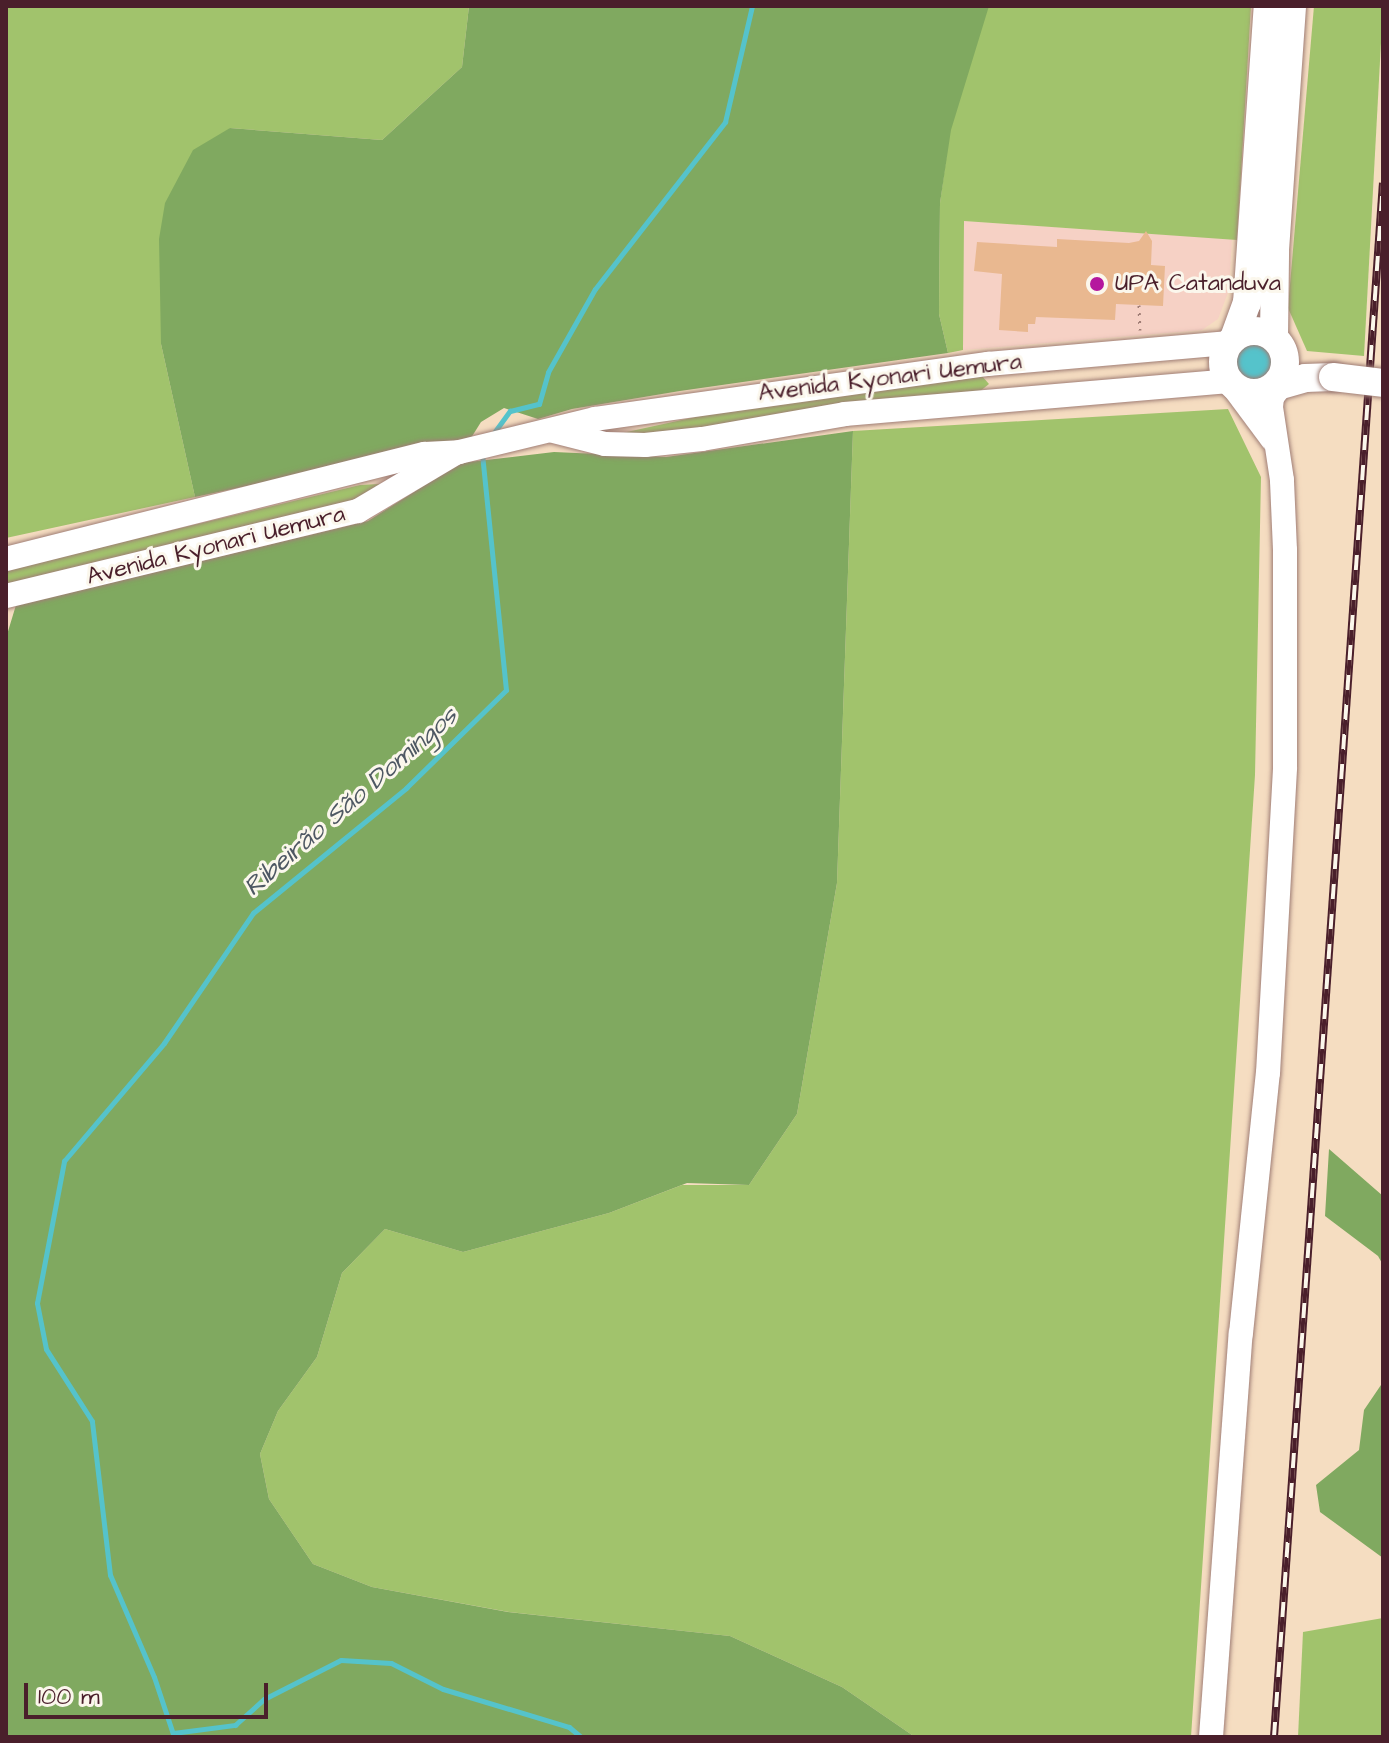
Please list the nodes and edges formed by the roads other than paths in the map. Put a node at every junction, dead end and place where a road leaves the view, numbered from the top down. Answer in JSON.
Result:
{"nodes":[{"id":1,"x":1268,"y":6,"type":"edge"},
{"id":2,"x":1292,"y":6,"type":"edge"},
{"id":3,"x":1231,"y":341,"type":"junction"},
{"id":4,"x":1279,"y":346,"type":"junction"},
{"id":5,"x":1018,"y":360,"type":"junction"},
{"id":6,"x":1334,"y":371,"type":"junction"},
{"id":7,"x":1383,"y":371,"type":"edge"},
{"id":8,"x":1229,"y":381,"type":"junction"},
{"id":9,"x":1383,"y":383,"type":"edge"},
{"id":10,"x":1278,"y":385,"type":"junction"},
{"id":11,"x":1017,"y":398,"type":"junction"},
{"id":12,"x":554,"y":431,"type":"junction"},
{"id":13,"x":1276,"y":445,"type":"junction"},
{"id":14,"x":459,"y":452,"type":"junction"},
{"id":15,"x":6,"y":559,"type":"edge"},
{"id":16,"x":6,"y":596,"type":"edge"},
{"id":17,"x":1211,"y":1737,"type":"edge"}],
"edges":[{"from":1,"to":3,"type":"main road"},
{"from":2,"to":4,"type":"main road"},
{"from":3,"to":4,"type":"main road"},
{"from":3,"to":5,"type":"street","name":"Avenida Kyonari Uemura"},
{"from":3,"to":8,"type":"main road"},
{"from":4,"to":6,"type":"main road"},
{"from":4,"to":10,"type":"main road"},
{"from":5,"to":11,"type":"street"},
{"from":5,"to":12,"type":"street","name":"Avenida Kyonari Uemura"},
{"from":6,"to":7,"type":"main road"},
{"from":6,"to":9,"type":"main road","bridge":true},
{"from":6,"to":10,"type":"main road"},
{"from":8,"to":10,"type":"main road"},
{"from":8,"to":11,"type":"street","name":"Avenida Kyonari Uemura"},
{"from":8,"to":13,"type":"street"},
{"from":10,"to":13,"type":"street"},
{"from":11,"to":12,"type":"street","name":"Avenida Kyonari Uemura"},
{"from":12,"to":14,"type":"street","name":"Avenida Kyonari Uemura"},
{"from":13,"to":17,"type":"street"},
{"from":14,"to":15,"type":"street","name":"Avenida Kyonari Uemura"},
{"from":14,"to":16,"type":"street","name":"Avenida Kyonari Uemura"}]}
